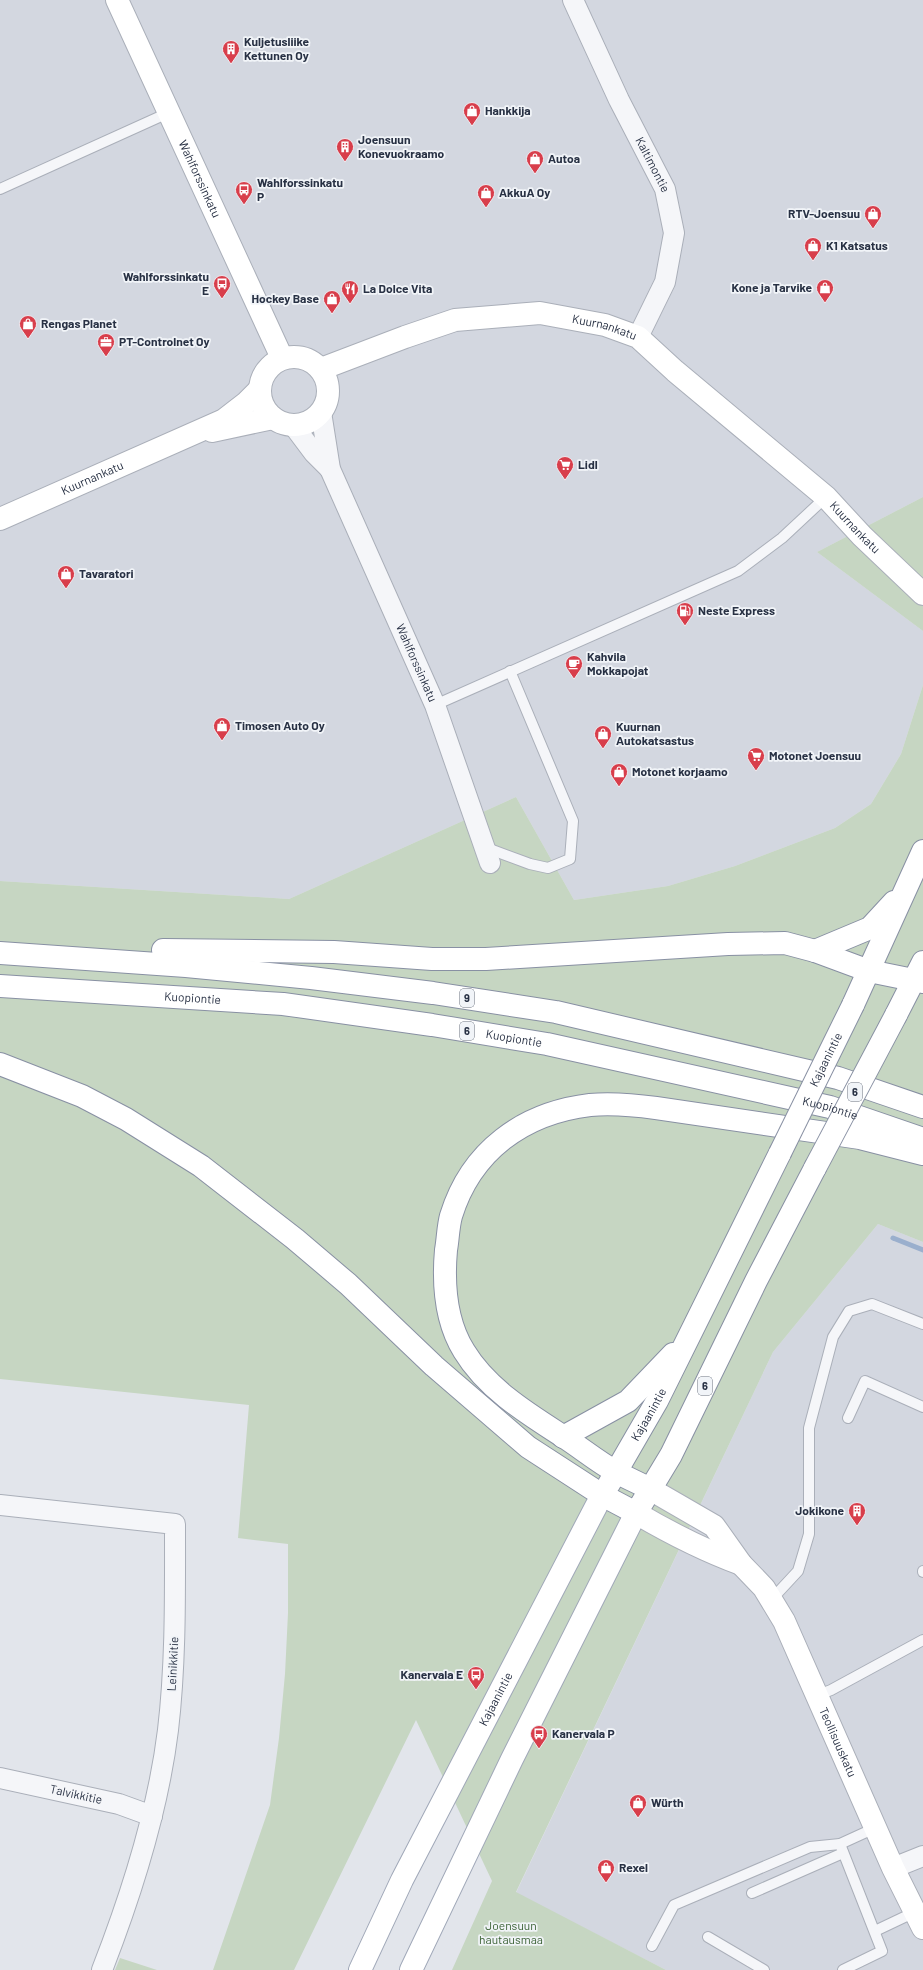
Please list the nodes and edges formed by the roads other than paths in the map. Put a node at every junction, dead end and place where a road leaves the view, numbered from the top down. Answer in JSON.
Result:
{"nodes":[{"id":1,"x":117,"y":0,"type":"edge"},
{"id":2,"x":573,"y":0,"type":"edge"},
{"id":3,"x":168,"y":113,"type":"junction"},
{"id":4,"x":0,"y":189,"type":"edge"},
{"id":5,"x":638,"y":337,"type":"junction"},
{"id":6,"x":282,"y":358,"type":"junction"},
{"id":7,"x":321,"y":369,"type":"junction"},
{"id":8,"x":259,"y":390,"type":"junction"},
{"id":9,"x":321,"y":412,"type":"junction"},
{"id":10,"x":273,"y":418,"type":"junction"},
{"id":11,"x":293,"y":425,"type":"junction"},
{"id":12,"x":184,"y":437,"type":"junction"},
{"id":13,"x":330,"y":469,"type":"junction"},
{"id":14,"x":826,"y":497,"type":"junction"},
{"id":15,"x":0,"y":519,"type":"edge"},
{"id":16,"x":884,"y":556,"type":"junction"},
{"id":17,"x":923,"y":581,"type":"edge"},
{"id":18,"x":923,"y":594,"type":"edge"},
{"id":19,"x":510,"y":671,"type":"junction"},
{"id":20,"x":435,"y":705,"type":"junction"},
{"id":21,"x":923,"y":851,"type":"edge"},
{"id":22,"x":487,"y":855,"type":"joint"},
{"id":23,"x":906,"y":890,"type":"junction"},
{"id":24,"x":0,"y":949,"type":"edge"},
{"id":25,"x":815,"y":951,"type":"junction"},
{"id":26,"x":0,"y":953,"type":"edge"},
{"id":27,"x":869,"y":971,"type":"junction"},
{"id":28,"x":920,"y":974,"type":"edge"},
{"id":29,"x":0,"y":986,"type":"edge"},
{"id":30,"x":0,"y":1064,"type":"edge"},
{"id":31,"x":923,"y":1106,"type":"edge"},
{"id":32,"x":923,"y":1139,"type":"edge"},
{"id":33,"x":923,"y":1154,"type":"edge"},
{"id":34,"x":923,"y":1324,"type":"edge"},
{"id":35,"x":689,"y":1338,"type":"junction"},
{"id":36,"x":923,"y":1407,"type":"edge"},
{"id":37,"x":848,"y":1418,"type":"dead end"},
{"id":38,"x":564,"y":1437,"type":"junction"},
{"id":39,"x":616,"y":1472,"type":"junction"},
{"id":40,"x":650,"y":1488,"type":"junction"},
{"id":41,"x":602,"y":1495,"type":"junction"},
{"id":42,"x":0,"y":1505,"type":"edge"},
{"id":43,"x":636,"y":1513,"type":"junction"},
{"id":44,"x":741,"y":1564,"type":"junction"},
{"id":45,"x":772,"y":1599,"type":"junction"},
{"id":46,"x":923,"y":1640,"type":"edge"},
{"id":47,"x":816,"y":1696,"type":"junction"},
{"id":48,"x":0,"y":1778,"type":"edge"},
{"id":49,"x":152,"y":1816,"type":"junction"},
{"id":50,"x":875,"y":1828,"type":"junction"},
{"id":51,"x":841,"y":1848,"type":"junction"},
{"id":52,"x":923,"y":1856,"type":"edge"},
{"id":53,"x":893,"y":1868,"type":"junction"},
{"id":54,"x":752,"y":1893,"type":"dead end"},
{"id":55,"x":919,"y":1920,"type":"edge"},
{"id":56,"x":875,"y":1931,"type":"junction"},
{"id":57,"x":708,"y":1937,"type":"dead end"},
{"id":58,"x":652,"y":1946,"type":"dead end"},
{"id":59,"x":102,"y":1970,"type":"edge"},
{"id":60,"x":360,"y":1970,"type":"edge"},
{"id":61,"x":411,"y":1970,"type":"edge"},
{"id":62,"x":764,"y":1970,"type":"edge"},
{"id":63,"x":843,"y":1970,"type":"edge"}],
"edges":[{"from":1,"to":3,"type":"main road","name":"Wahlforssinkatu"},
{"from":2,"to":5,"type":"street","name":"Kaltimontie"},
{"from":3,"to":4,"type":"lane"},
{"from":3,"to":6,"type":"main road","name":"Wahlforssinkatu"},
{"from":5,"to":7,"type":"main road","name":"Kuurnankatu"},
{"from":5,"to":14,"type":"main road","name":"Kuurnankatu"},
{"from":6,"to":7,"type":"main road"},
{"from":6,"to":8,"type":"main road"},
{"from":7,"to":9,"type":"main road"},
{"from":8,"to":10,"type":"main road"},
{"from":8,"to":12,"type":"main road","name":"Kuurnankatu"},
{"from":9,"to":11,"type":"main road"},
{"from":9,"to":13,"type":"street","name":"Wahlforssinkatu"},
{"from":10,"to":11,"type":"main road"},
{"from":10,"to":12,"type":"main road","name":"Kuurnankatu"},
{"from":11,"to":13,"type":"street","name":"Wahlforssinkatu"},
{"from":12,"to":15,"type":"main road","name":"Kuurnankatu"},
{"from":13,"to":20,"type":"street","name":"Wahlforssinkatu"},
{"from":14,"to":16,"type":"main road","name":"Kuurnankatu"},
{"from":14,"to":19,"type":"lane"},
{"from":16,"to":17,"type":"main road","name":"Kuurnankatu"},
{"from":16,"to":18,"type":"main road","name":"Kuurnankatu"},
{"from":19,"to":20,"type":"lane"},
{"from":19,"to":22,"type":"lane"},
{"from":20,"to":22,"type":"street","name":"Wahlforssinkatu"},
{"from":21,"to":23,"type":"main road","name":"Kajaanintie"},
{"from":23,"to":25,"type":"main road"},
{"from":23,"to":27,"type":"main road","name":"Kajaanintie"},
{"from":24,"to":25,"type":"main road"},
{"from":25,"to":27,"type":"main road"},
{"from":26,"to":31,"type":"main road","number":"9"},
{"from":27,"to":28,"type":"main road"},
{"from":27,"to":35,"type":"main road","name":"Kajaanintie","bridge":true},
{"from":28,"to":40,"type":"main road","number":"6","bridge":true},
{"from":29,"to":32,"type":"main road","name":"Kuopiontie","number":"6"},
{"from":30,"to":41,"type":"main road","name":"Teollisuuskatu"},
{"from":33,"to":38,"type":"main road","name":"Teollisuuskatu"},
{"from":34,"to":45,"type":"lane"},
{"from":35,"to":38,"type":"main road"},
{"from":35,"to":39,"type":"main road","name":"Kajaanintie"},
{"from":36,"to":37,"type":"lane"},
{"from":38,"to":39,"type":"main road","name":"Teollisuuskatu"},
{"from":39,"to":40,"type":"main road","name":"Teollisuuskatu"},
{"from":39,"to":41,"type":"main road","name":"Kajaanintie"},
{"from":40,"to":43,"type":"main road","number":"6"},
{"from":40,"to":44,"type":"main road","name":"Teollisuuskatu"},
{"from":41,"to":43,"type":"main road","name":"Teollisuuskatu"},
{"from":41,"to":60,"type":"main road","name":"Kajaanintie"},
{"from":42,"to":49,"type":"street","name":"Leinikkitie"},
{"from":43,"to":44,"type":"main road","name":"Teollisuuskatu"},
{"from":43,"to":61,"type":"main road"},
{"from":44,"to":45,"type":"main road","name":"Teollisuuskatu"},
{"from":45,"to":47,"type":"main road","name":"Teollisuuskatu"},
{"from":46,"to":47,"type":"lane"},
{"from":47,"to":50,"type":"main road","name":"Teollisuuskatu"},
{"from":48,"to":49,"type":"street","name":"Talvikkitie"},
{"from":49,"to":59,"type":"street","name":"Leinikkitie"},
{"from":50,"to":51,"type":"lane"},
{"from":50,"to":53,"type":"main road","name":"Teollisuuskatu"},
{"from":51,"to":54,"type":"lane"},
{"from":51,"to":56,"type":"lane"},
{"from":51,"to":58,"type":"lane"},
{"from":52,"to":53,"type":"street"},
{"from":53,"to":55,"type":"main road","name":"Teollisuuskatu"},
{"from":55,"to":56,"type":"lane"},
{"from":56,"to":63,"type":"lane"},
{"from":57,"to":62,"type":"lane"}]}
